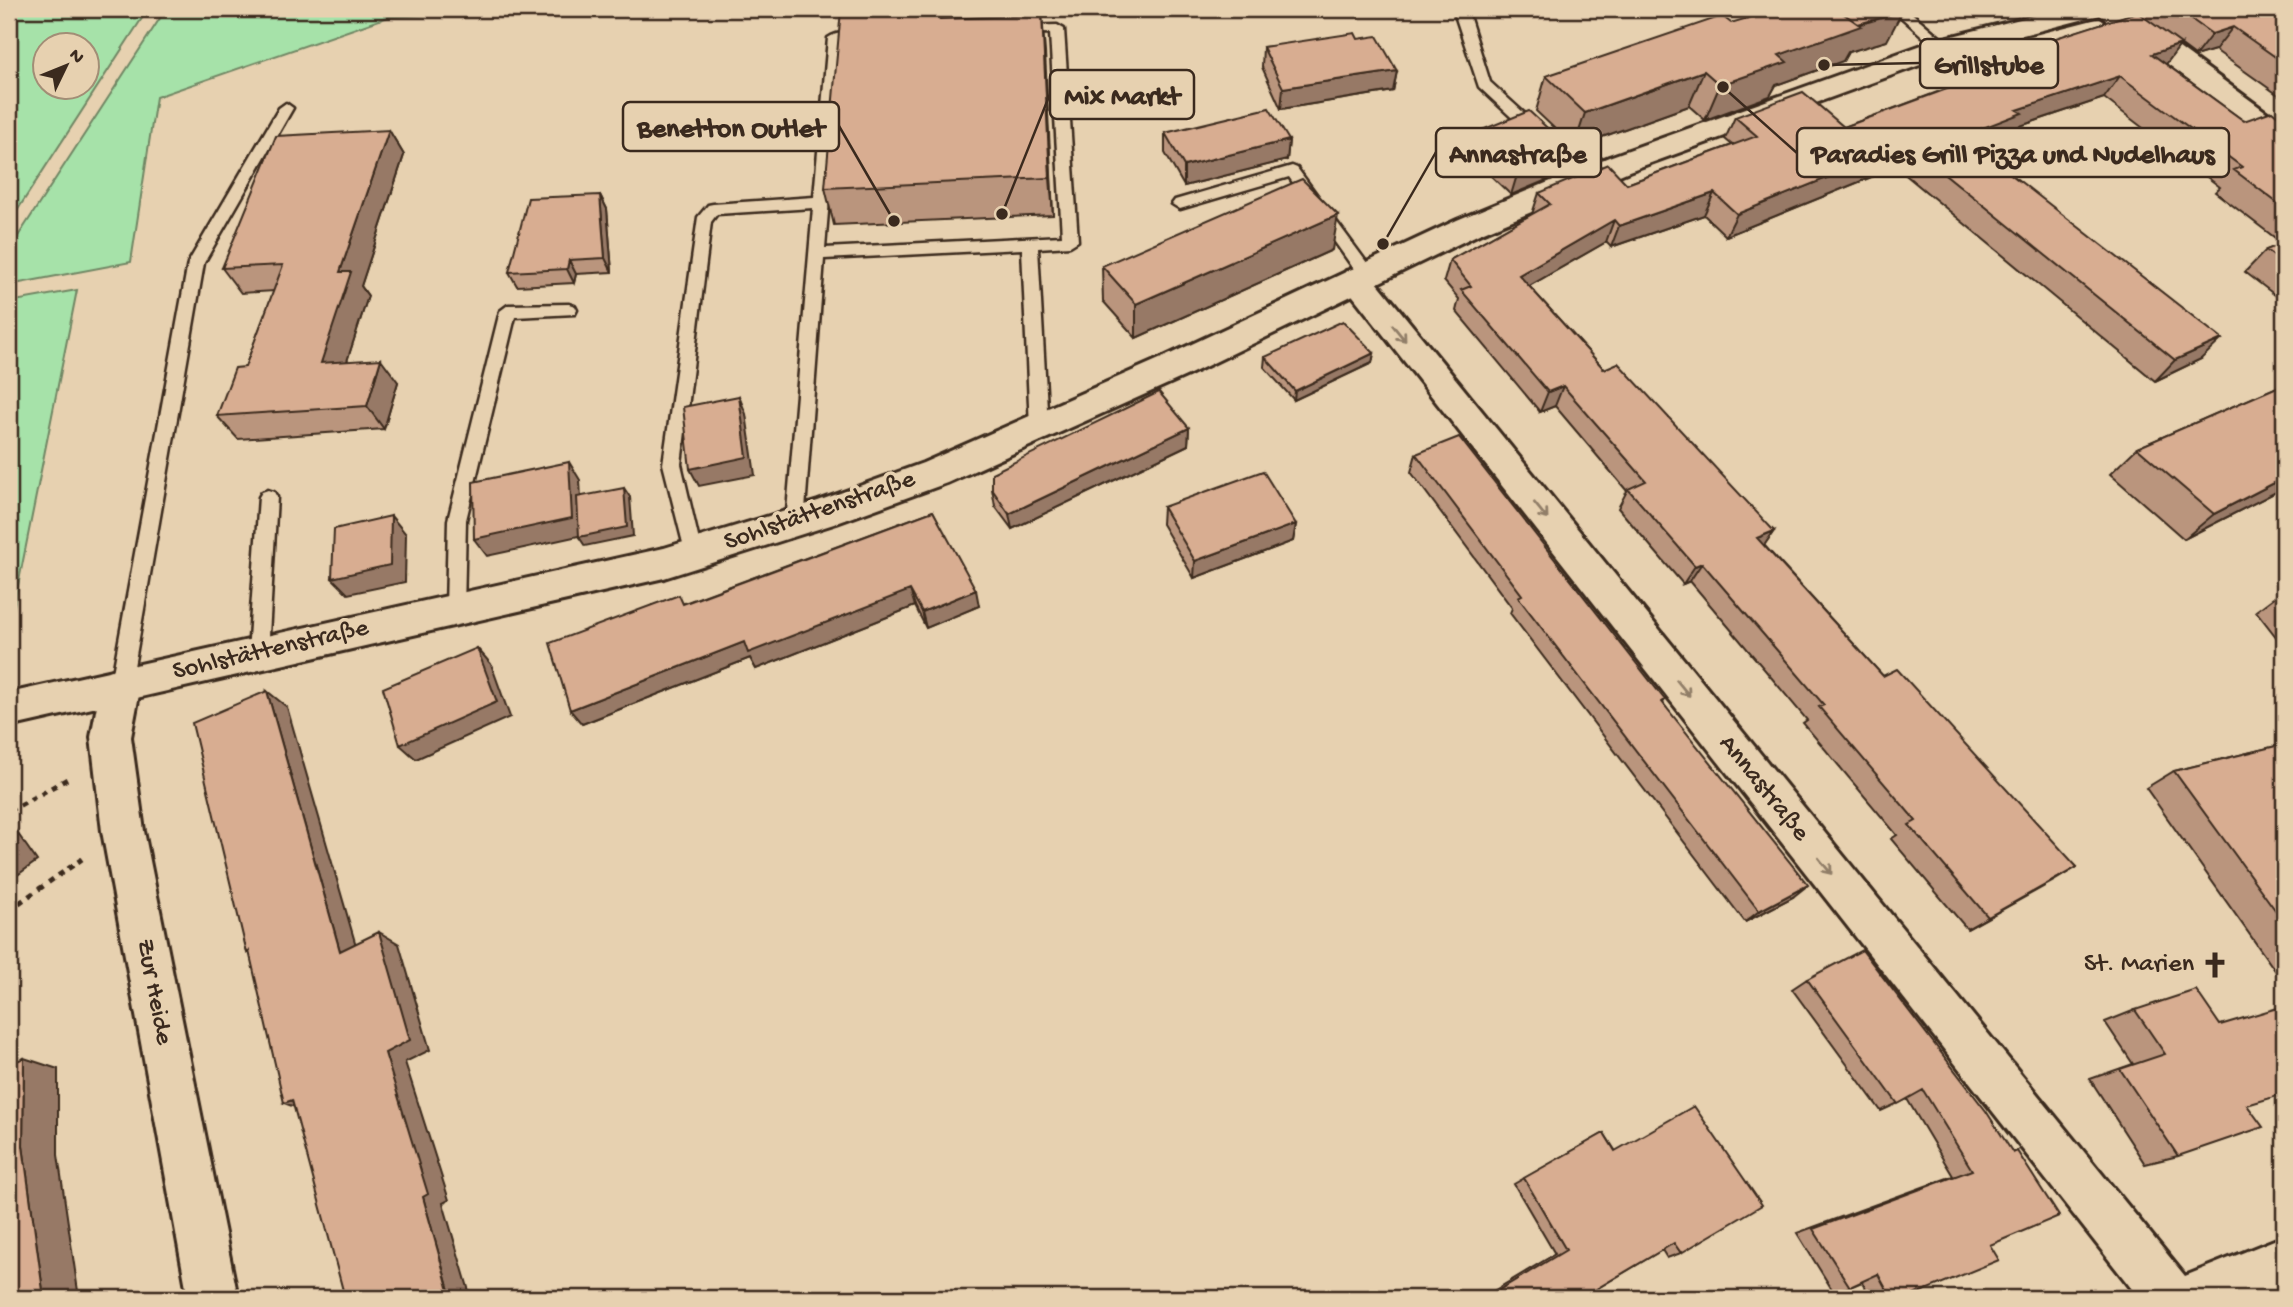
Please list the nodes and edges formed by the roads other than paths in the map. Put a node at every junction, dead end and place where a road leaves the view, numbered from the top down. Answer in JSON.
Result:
{"nodes":[{"id":1,"x":1460,"y":9,"type":"edge"},
{"id":2,"x":1899,"y":9,"type":"edge"},
{"id":3,"x":2091,"y":9,"type":"edge"},
{"id":4,"x":2109,"y":9,"type":"edge"},
{"id":5,"x":2051,"y":13,"type":"edge"},
{"id":6,"x":1001,"y":31,"type":"edge"},
{"id":7,"x":876,"y":37,"type":"edge"},
{"id":8,"x":1943,"y":47,"type":"junction"},
{"id":9,"x":286,"y":108,"type":"dead end"},
{"id":10,"x":2284,"y":139,"type":"edge"},
{"id":11,"x":1586,"y":178,"type":"junction"},
{"id":12,"x":821,"y":202,"type":"junction"},
{"id":13,"x":1180,"y":204,"type":"dead end"},
{"id":14,"x":1030,"y":243,"type":"junction"},
{"id":15,"x":817,"y":254,"type":"junction"},
{"id":16,"x":1362,"y":277,"type":"junction"},
{"id":17,"x":569,"y":310,"type":"dead end"},
{"id":18,"x":1039,"y":427,"type":"junction"},
{"id":19,"x":268,"y":497,"type":"dead end"},
{"id":20,"x":795,"y":523,"type":"junction"},
{"id":21,"x":693,"y":554,"type":"junction"},
{"id":22,"x":455,"y":610,"type":"junction"},
{"id":23,"x":258,"y":653,"type":"junction"},
{"id":24,"x":121,"y":684,"type":"junction"},
{"id":25,"x":9,"y":710,"type":"edge"},
{"id":26,"x":2284,"y":1261,"type":"edge"},
{"id":27,"x":213,"y":1298,"type":"edge"},
{"id":28,"x":2170,"y":1298,"type":"edge"},
{"id":29,"x":2193,"y":1298,"type":"edge"}],
"edges":[{"from":1,"to":11,"type":"lane"},
{"from":2,"to":8,"type":"lane"},
{"from":3,"to":5,"type":"street","name":"Sohlstättenstraße"},
{"from":4,"to":10,"type":"street"},
{"from":5,"to":8,"type":"street","name":"Sohlstättenstraße"},
{"from":6,"to":14,"type":"lane"},
{"from":7,"to":12,"type":"lane"},
{"from":8,"to":11,"type":"street","name":"Sohlstättenstraße"},
{"from":9,"to":24,"type":"lane"},
{"from":11,"to":16,"type":"street","name":"Sohlstättenstraße"},
{"from":12,"to":15,"type":"lane"},
{"from":12,"to":21,"type":"lane"},
{"from":13,"to":16,"type":"lane"},
{"from":14,"to":15,"type":"lane"},
{"from":14,"to":18,"type":"lane"},
{"from":15,"to":20,"type":"lane"},
{"from":16,"to":18,"type":"street","name":"Sohlstättenstraße"},
{"from":16,"to":28,"type":"street","name":"Annastraße","one_way":true},
{"from":17,"to":22,"type":"lane"},
{"from":18,"to":20,"type":"street","name":"Sohlstättenstraße"},
{"from":19,"to":23,"type":"lane"},
{"from":20,"to":21,"type":"street","name":"Sohlstättenstraße"},
{"from":21,"to":22,"type":"street","name":"Sohlstättenstraße"},
{"from":22,"to":23,"type":"street","name":"Sohlstättenstraße"},
{"from":23,"to":24,"type":"street","name":"Sohlstättenstraße"},
{"from":24,"to":25,"type":"street","name":"Sohlstättenstraße"},
{"from":24,"to":27,"type":"street","name":"Zur Heide"},
{"from":26,"to":29,"type":"street"}]}
